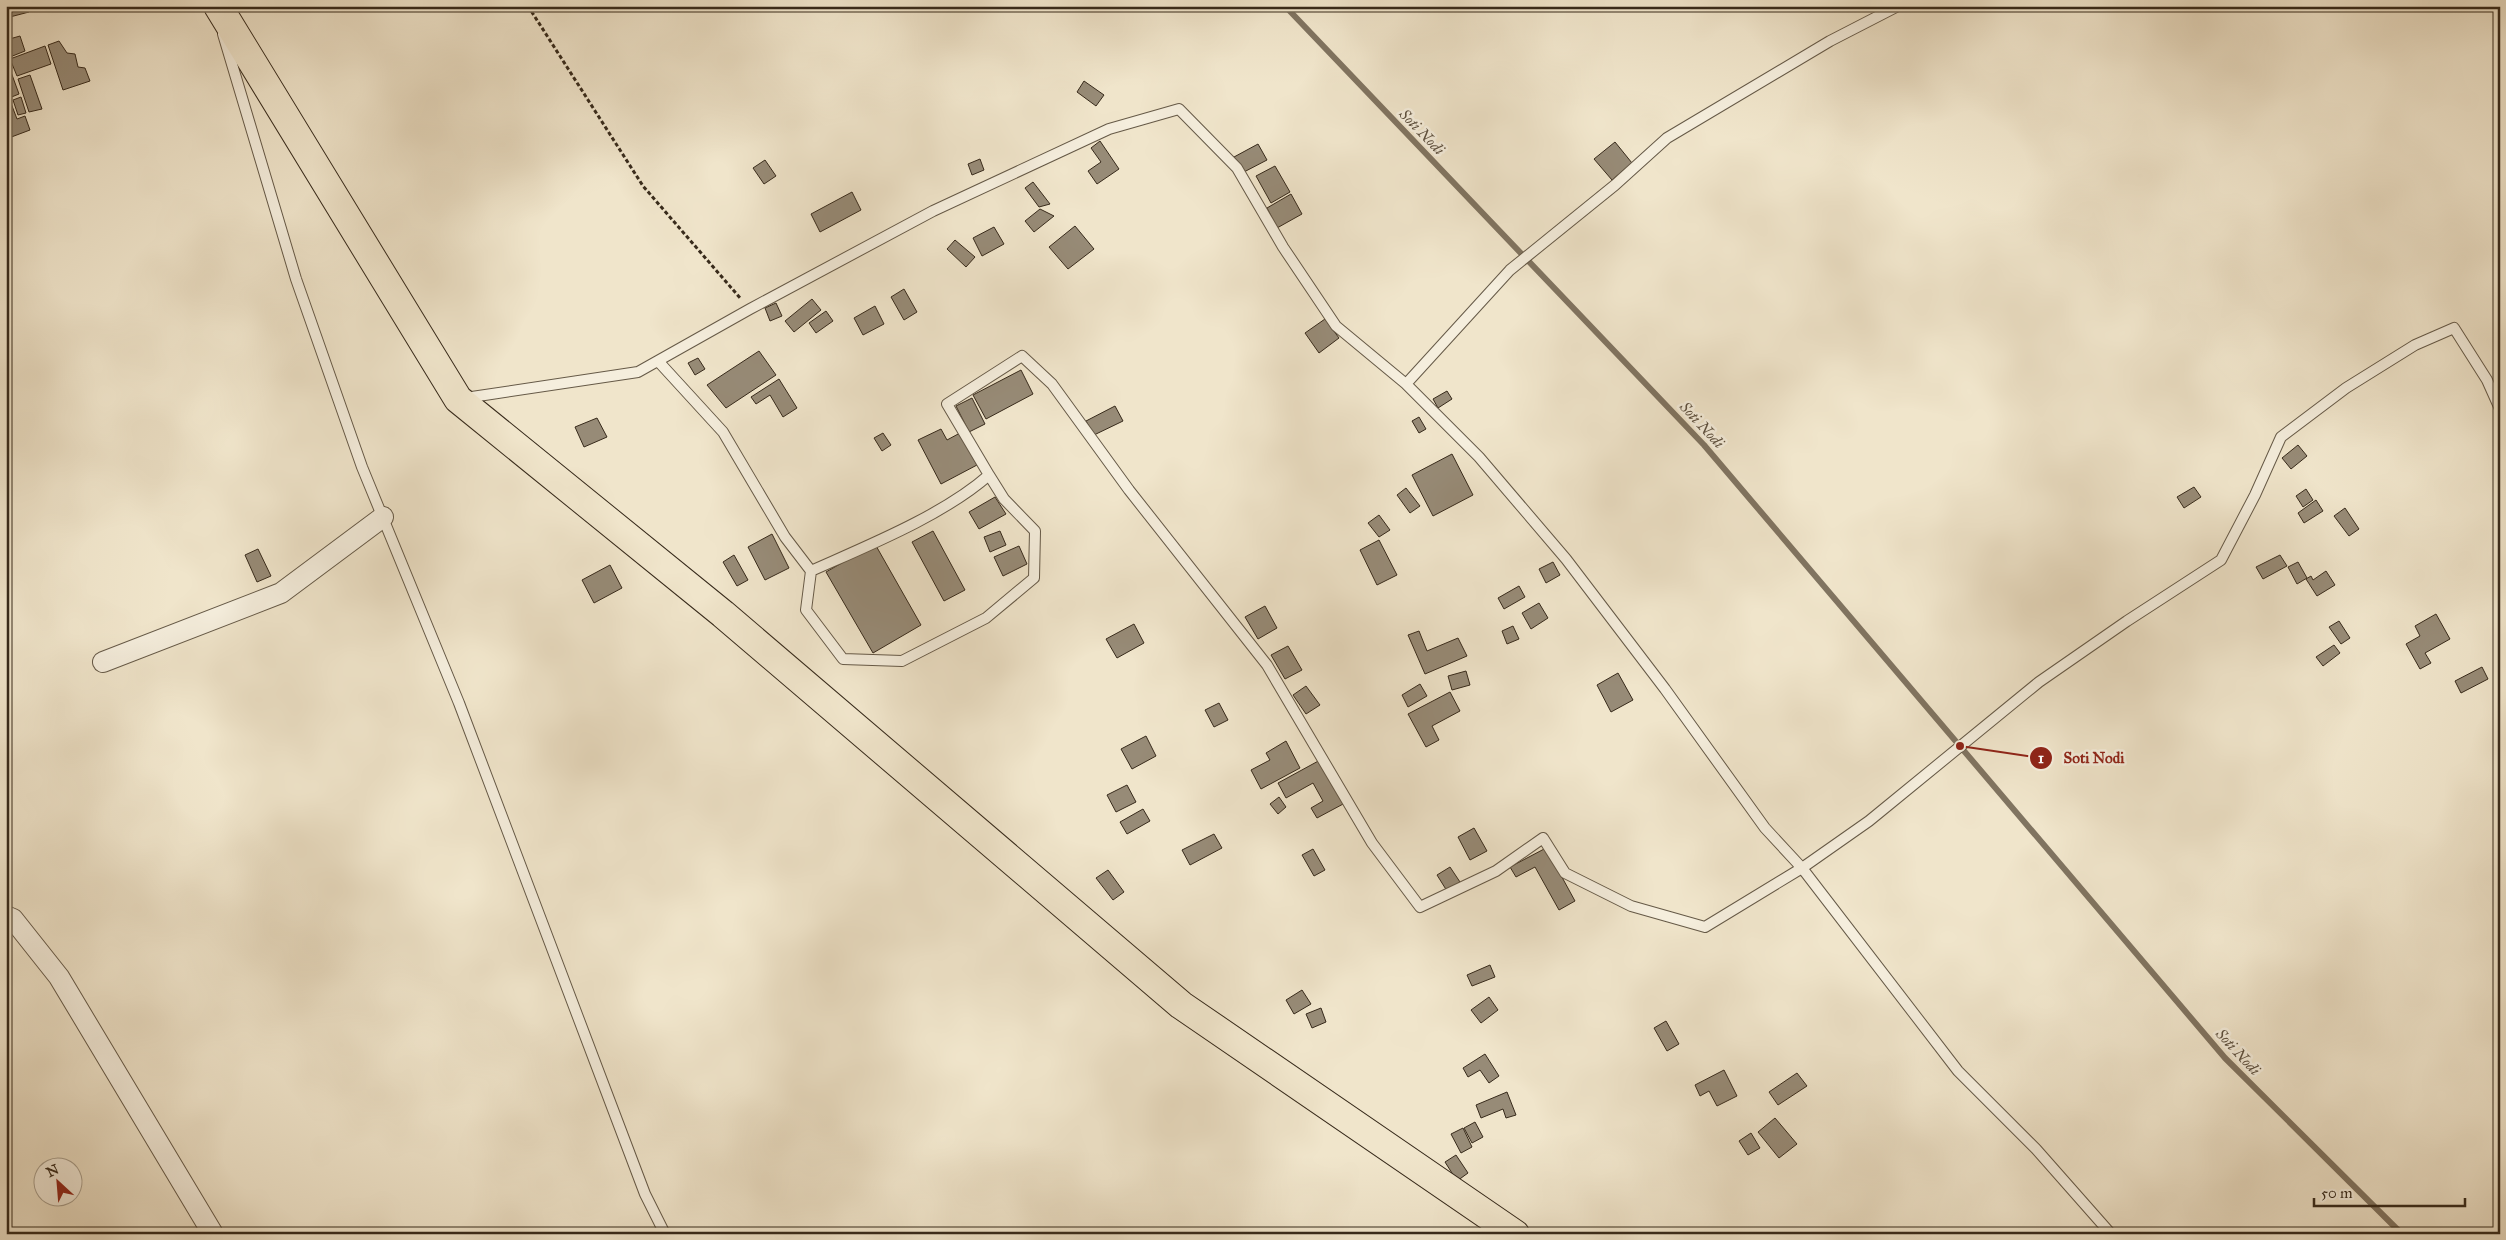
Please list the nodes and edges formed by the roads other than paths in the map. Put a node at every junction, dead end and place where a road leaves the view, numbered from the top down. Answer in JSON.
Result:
{"nodes":[{"id":1,"x":216,"y":6,"type":"edge"},
{"id":2,"x":1898,"y":6,"type":"edge"},
{"id":3,"x":658,"y":361,"type":"junction"},
{"id":4,"x":1406,"y":384,"type":"junction"},
{"id":5,"x":458,"y":399,"type":"junction"},
{"id":6,"x":2500,"y":409,"type":"edge"},
{"id":7,"x":989,"y":476,"type":"junction"},
{"id":8,"x":383,"y":517,"type":"junction"},
{"id":9,"x":811,"y":571,"type":"junction"},
{"id":10,"x":103,"y":662,"type":"dead end"},
{"id":11,"x":1802,"y":868,"type":"junction"},
{"id":12,"x":6,"y":916,"type":"edge"},
{"id":13,"x":213,"y":1234,"type":"edge"},
{"id":14,"x":664,"y":1234,"type":"edge"},
{"id":15,"x":1514,"y":1234,"type":"edge"},
{"id":16,"x":2111,"y":1234,"type":"edge"}],
"edges":[{"from":1,"to":5,"type":"highway"},
{"from":1,"to":8,"type":"lane"},
{"from":2,"to":4,"type":"lane"},
{"from":3,"to":4,"type":"lane"},
{"from":3,"to":5,"type":"lane"},
{"from":3,"to":9,"type":"lane"},
{"from":4,"to":11,"type":"lane"},
{"from":5,"to":15,"type":"highway"},
{"from":6,"to":11,"type":"lane"},
{"from":7,"to":9,"type":"lane"},
{"from":7,"to":9,"type":"lane"},
{"from":7,"to":11,"type":"lane"},
{"from":8,"to":10,"type":"street"},
{"from":8,"to":14,"type":"lane"},
{"from":11,"to":16,"type":"lane"},
{"from":12,"to":13,"type":"street"}]}
